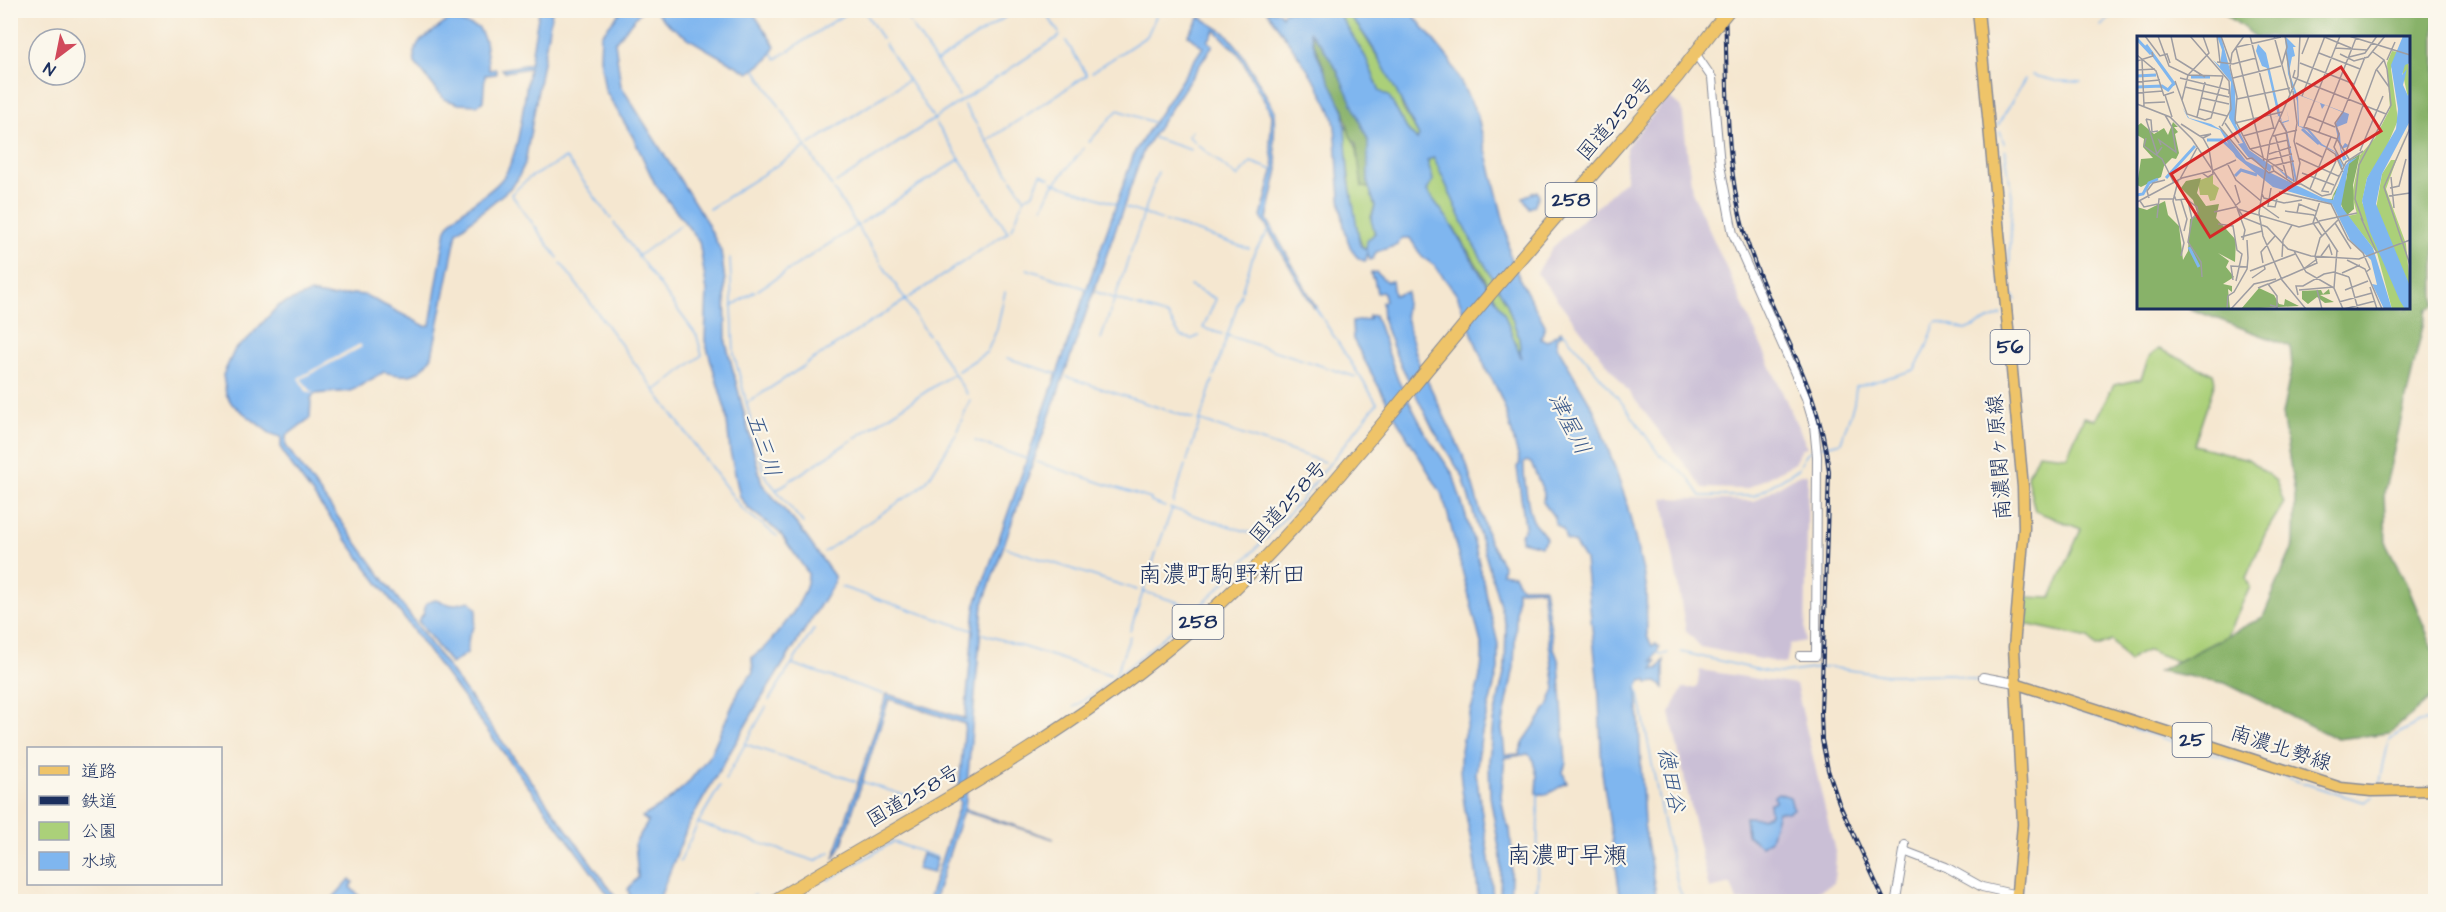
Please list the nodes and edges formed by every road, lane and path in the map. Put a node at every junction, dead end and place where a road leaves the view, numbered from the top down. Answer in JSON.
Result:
{"nodes":[{"id":1,"x":1730,"y":10,"type":"edge"},
{"id":2,"x":1978,"y":10,"type":"edge"},
{"id":3,"x":1695,"y":53,"type":"junction"},
{"id":4,"x":1800,"y":656,"type":"dead end"},
{"id":5,"x":1983,"y":676,"type":"dead end"},
{"id":6,"x":2015,"y":683,"type":"junction"},
{"id":7,"x":2436,"y":790,"type":"edge"},
{"id":8,"x":2017,"y":898,"type":"edge"},
{"id":9,"x":1896,"y":899,"type":"dead end"},
{"id":10,"x":771,"y":902,"type":"edge"}],
"edges":[{"from":1,"to":3,"type":"highway","name":"国道258号","number":"258","bridge":true},
{"from":2,"to":6,"type":"main road","name":"南濃関ヶ原線","number":"56"},
{"from":3,"to":4,"type":"street"},
{"from":3,"to":10,"type":"highway","name":"国道258号","number":"258"},
{"from":5,"to":6,"type":"street"},
{"from":6,"to":7,"type":"main road","name":"南濃北勢線","number":"25"},
{"from":6,"to":8,"type":"main road","name":"南濃関ヶ原線","number":"56"},
{"from":8,"to":9,"type":"street"}]}
